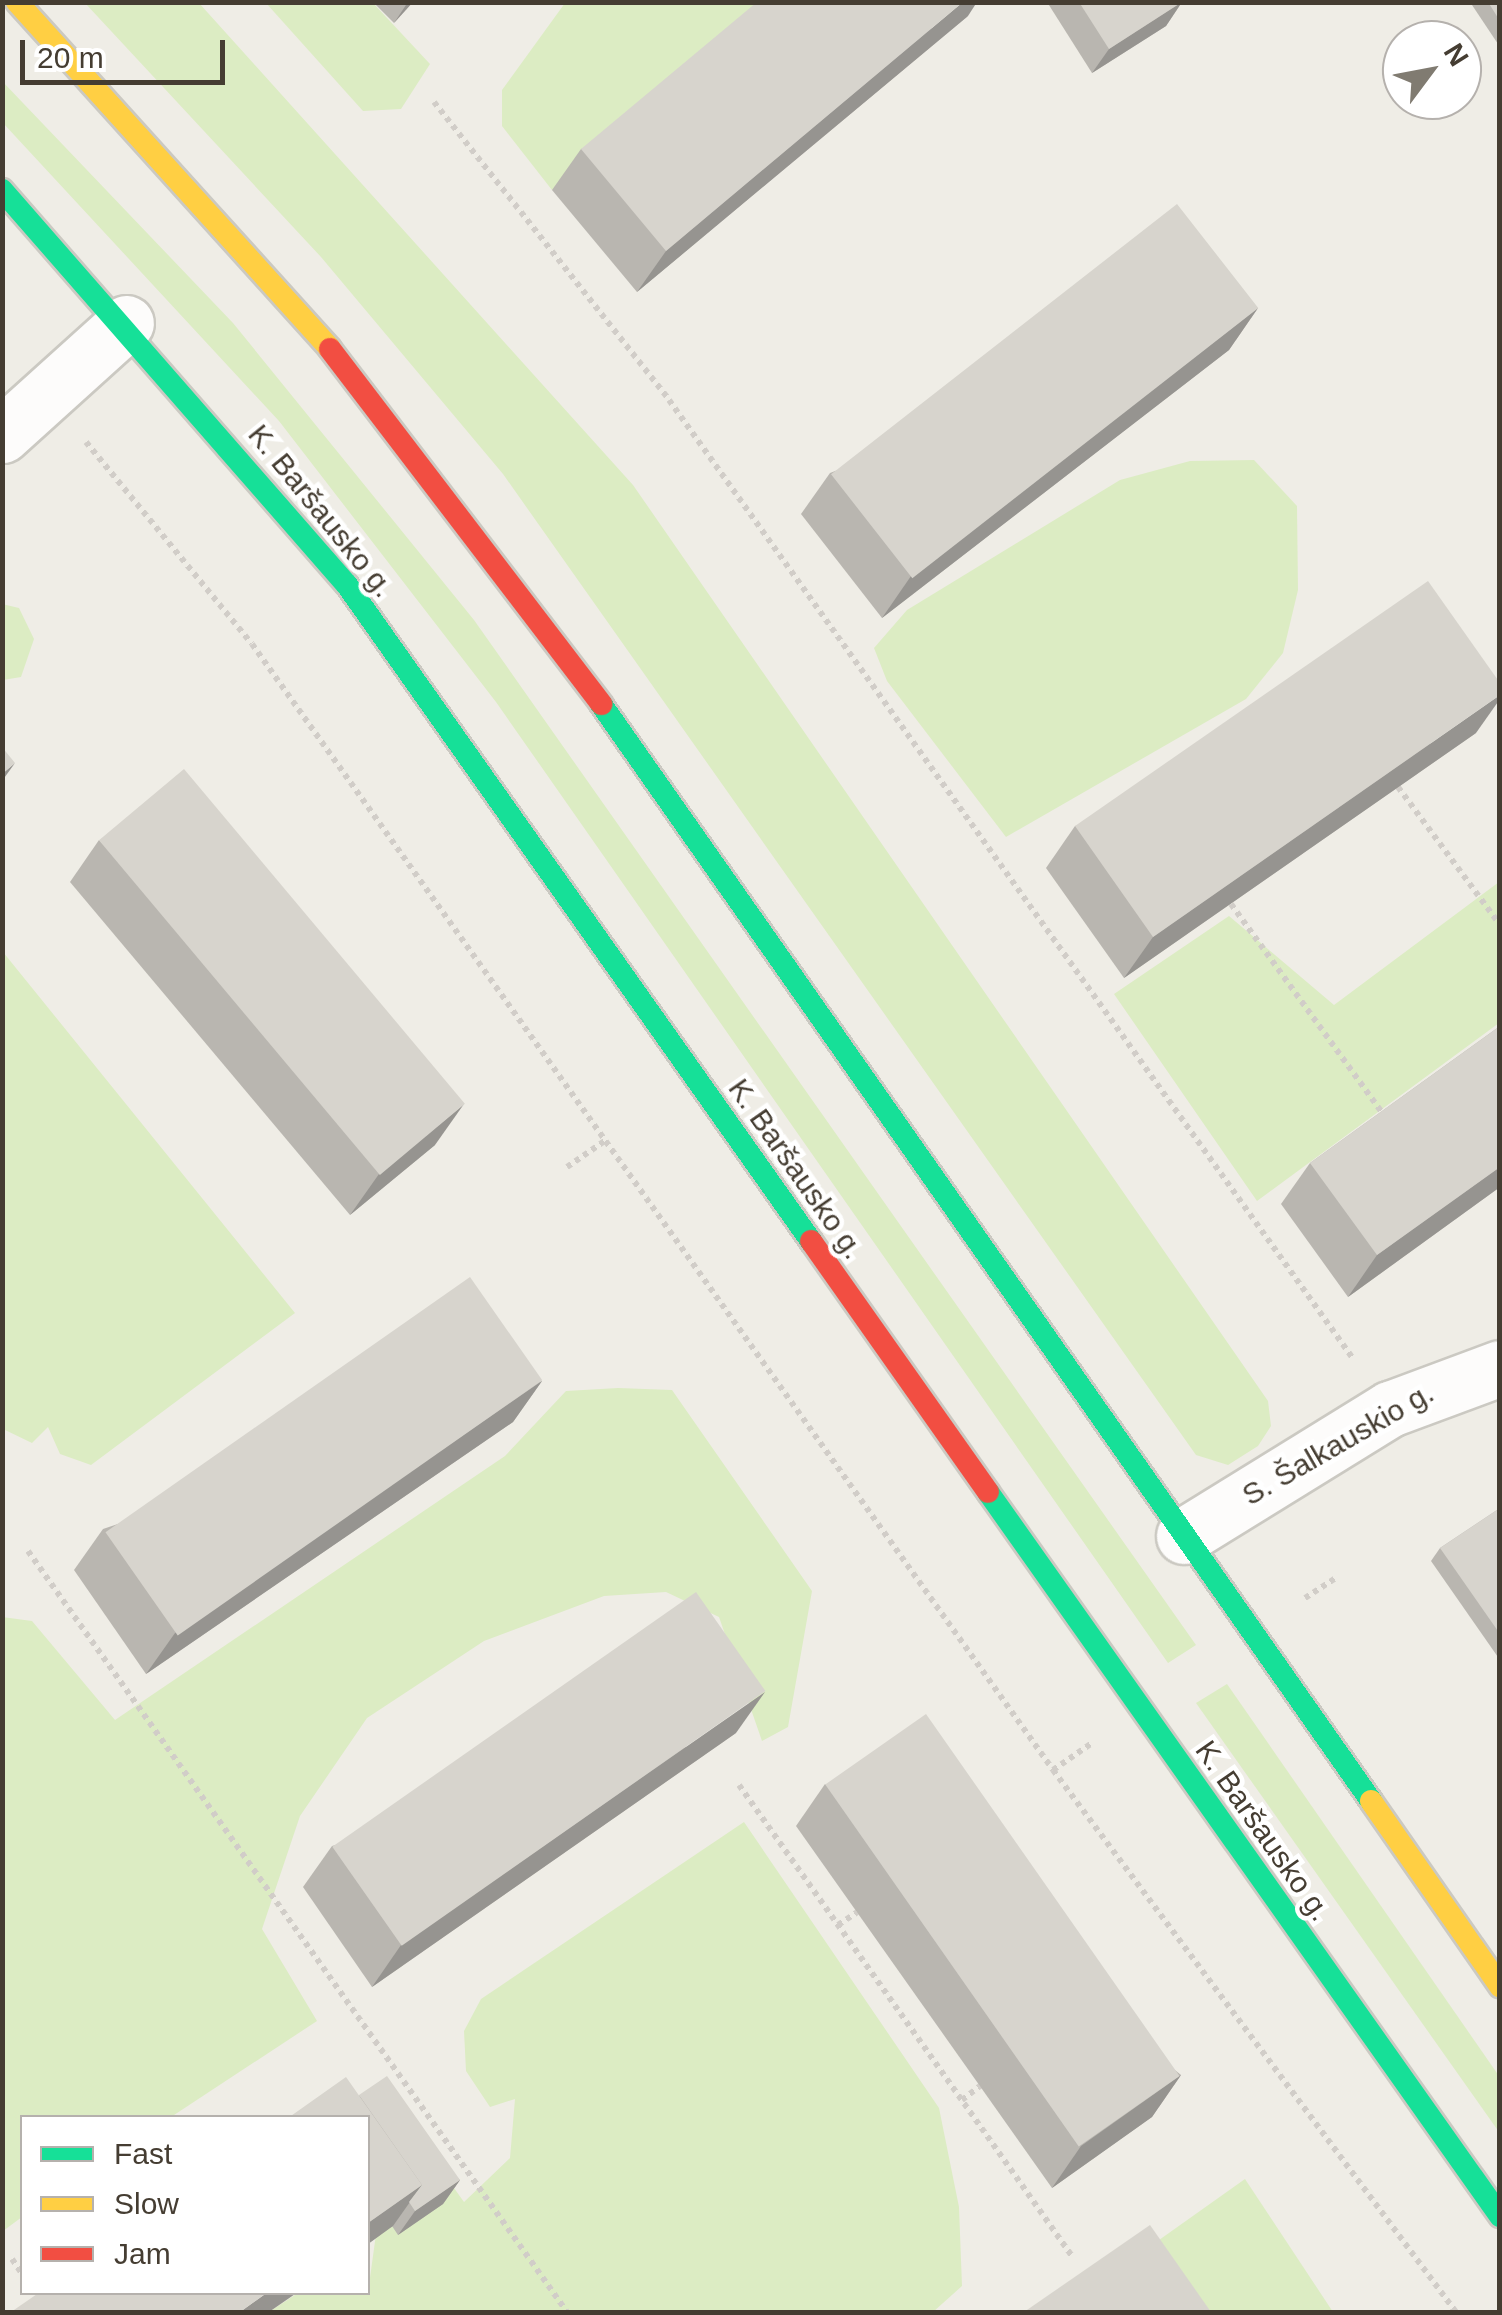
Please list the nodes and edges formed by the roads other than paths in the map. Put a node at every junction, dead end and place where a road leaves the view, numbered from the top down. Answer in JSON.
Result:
{"nodes":[{"id":1,"x":17,"y":2,"type":"edge"},
{"id":2,"x":2,"y":190,"type":"edge"},
{"id":3,"x":126,"y":323,"type":"junction"},
{"id":4,"x":2,"y":435,"type":"edge"},
{"id":5,"x":1500,"y":1368,"type":"edge"},
{"id":6,"x":1184,"y":1536,"type":"junction"},
{"id":7,"x":1500,"y":1986,"type":"edge"},
{"id":8,"x":1500,"y":2216,"type":"edge"}],
"edges":[{"from":1,"to":6,"type":"main road"},
{"from":2,"to":3,"type":"main road","name":"K. Baršausko g."},
{"from":3,"to":4,"type":"street"},
{"from":3,"to":8,"type":"main road","name":"K. Baršausko g."},
{"from":5,"to":6,"type":"street","name":"S. Šalkauskio g."},
{"from":6,"to":7,"type":"main road"}]}
